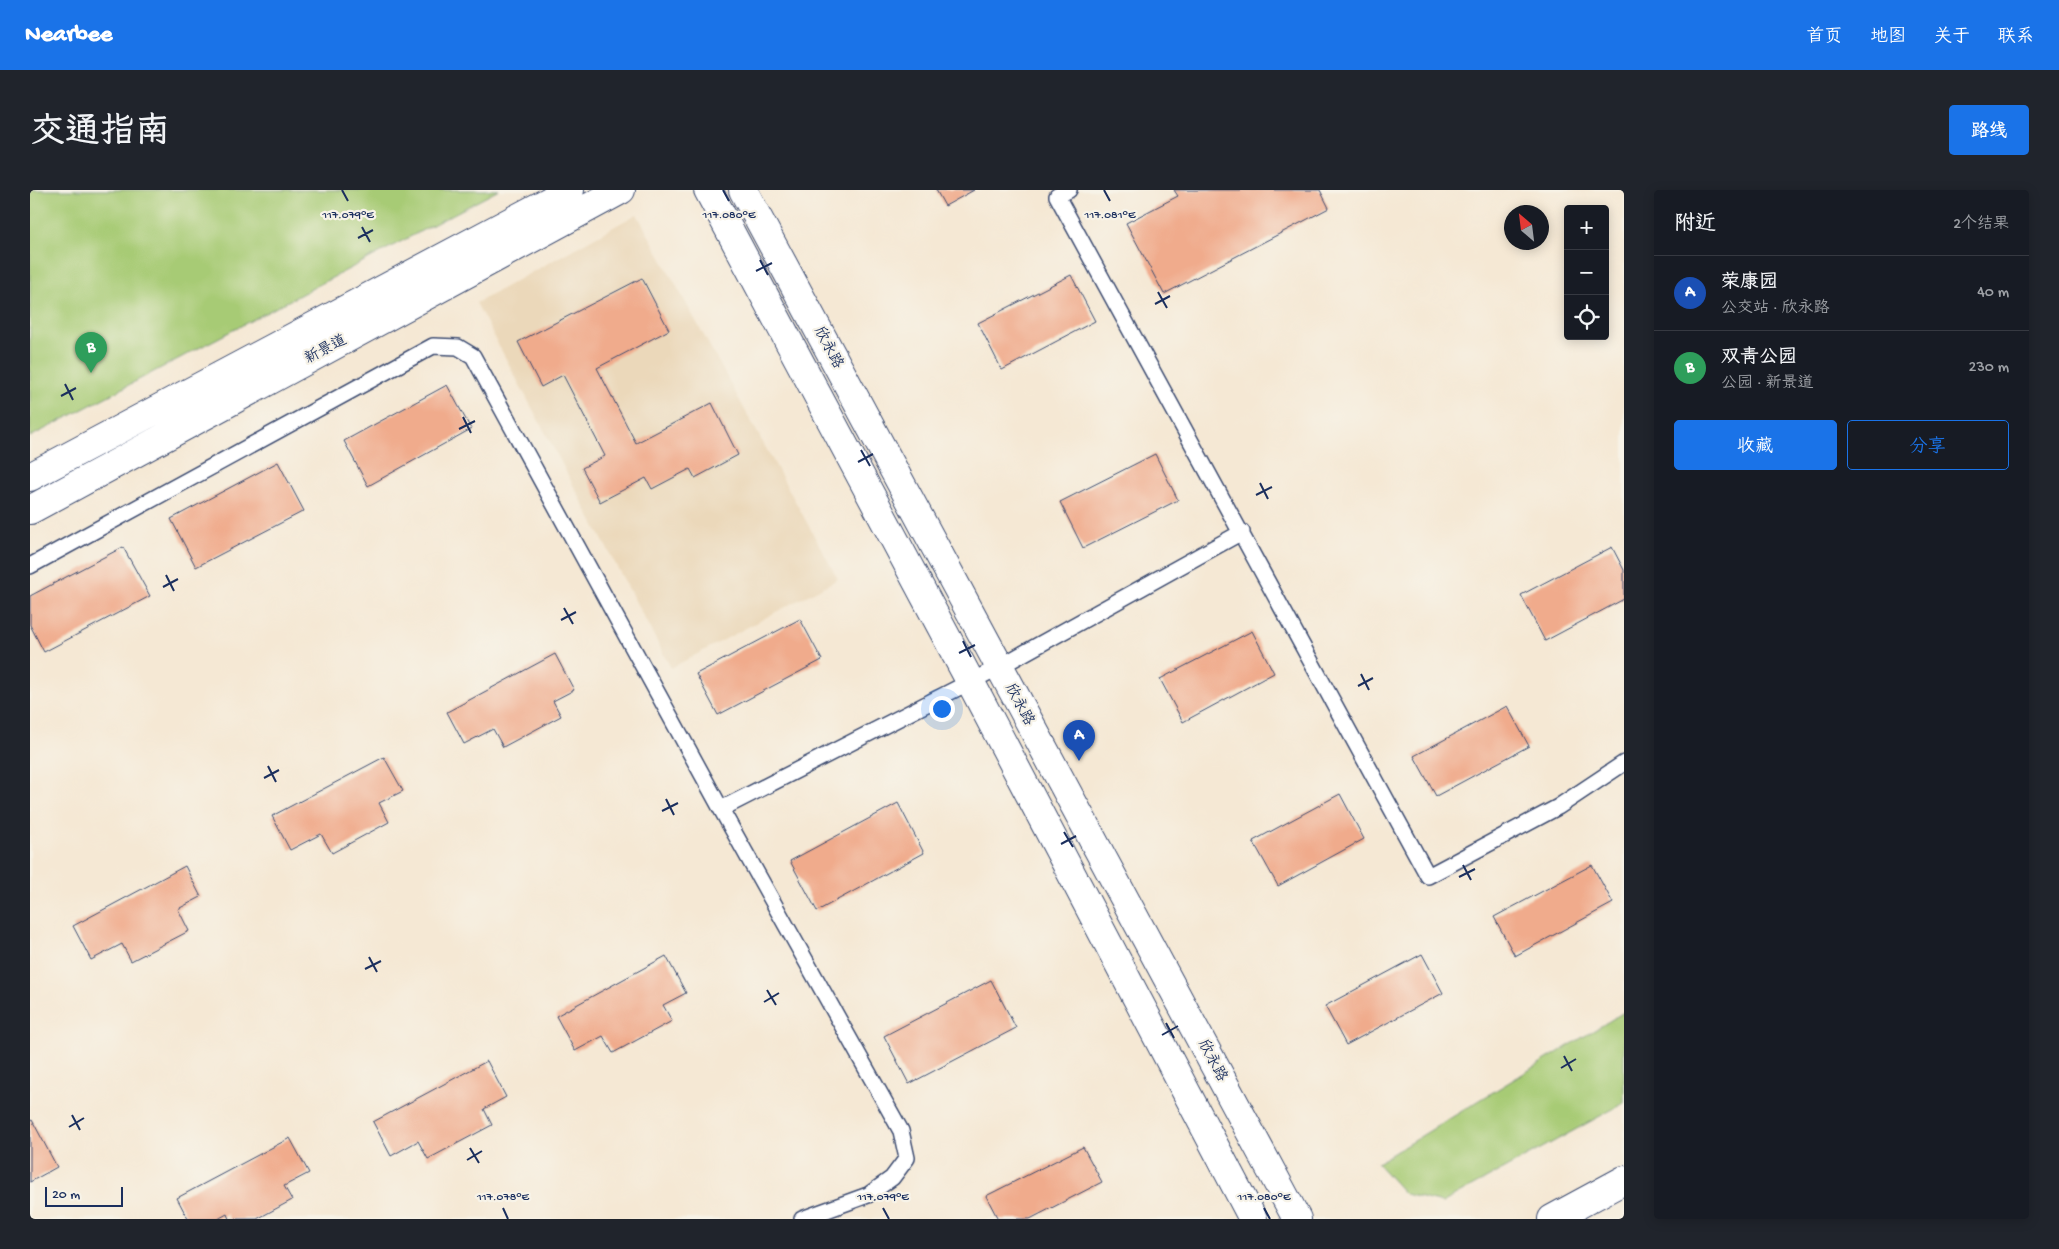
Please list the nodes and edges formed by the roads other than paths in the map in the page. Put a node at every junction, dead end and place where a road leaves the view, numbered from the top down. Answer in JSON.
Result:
{"nodes":[{"id":1,"x":570,"y":190,"type":"edge"},
{"id":2,"x":622,"y":190,"type":"edge"},
{"id":3,"x":708,"y":190,"type":"edge"},
{"id":4,"x":743,"y":190,"type":"edge"},
{"id":5,"x":1069,"y":190,"type":"edge"},
{"id":6,"x":30,"y":477,"type":"edge"},
{"id":7,"x":30,"y":510,"type":"edge"},
{"id":8,"x":1242,"y":532,"type":"junction"},
{"id":9,"x":30,"y":566,"type":"edge"},
{"id":10,"x":999,"y":667,"type":"junction"},
{"id":11,"x":970,"y":681,"type":"junction"},
{"id":12,"x":1624,"y":763,"type":"edge"},
{"id":13,"x":721,"y":809,"type":"junction"},
{"id":14,"x":1624,"y":1180,"type":"edge"},
{"id":15,"x":802,"y":1219,"type":"edge"},
{"id":16,"x":1253,"y":1219,"type":"edge"},
{"id":17,"x":1297,"y":1219,"type":"edge"},
{"id":18,"x":1552,"y":1219,"type":"edge"}],
"edges":[{"from":1,"to":6,"type":"street","name":"新景道"},
{"from":2,"to":7,"type":"street","name":"新景道"},
{"from":3,"to":11,"type":"street","name":"欣永路"},
{"from":4,"to":10,"type":"street","name":"欣永路"},
{"from":5,"to":8,"type":"lane"},
{"from":8,"to":10,"type":"lane"},
{"from":8,"to":12,"type":"lane"},
{"from":9,"to":13,"type":"lane"},
{"from":10,"to":11,"type":"lane"},
{"from":10,"to":17,"type":"street","name":"欣永路"},
{"from":11,"to":13,"type":"lane"},
{"from":11,"to":16,"type":"street","name":"欣永路"},
{"from":13,"to":15,"type":"lane"},
{"from":14,"to":18,"type":"street"}]}
